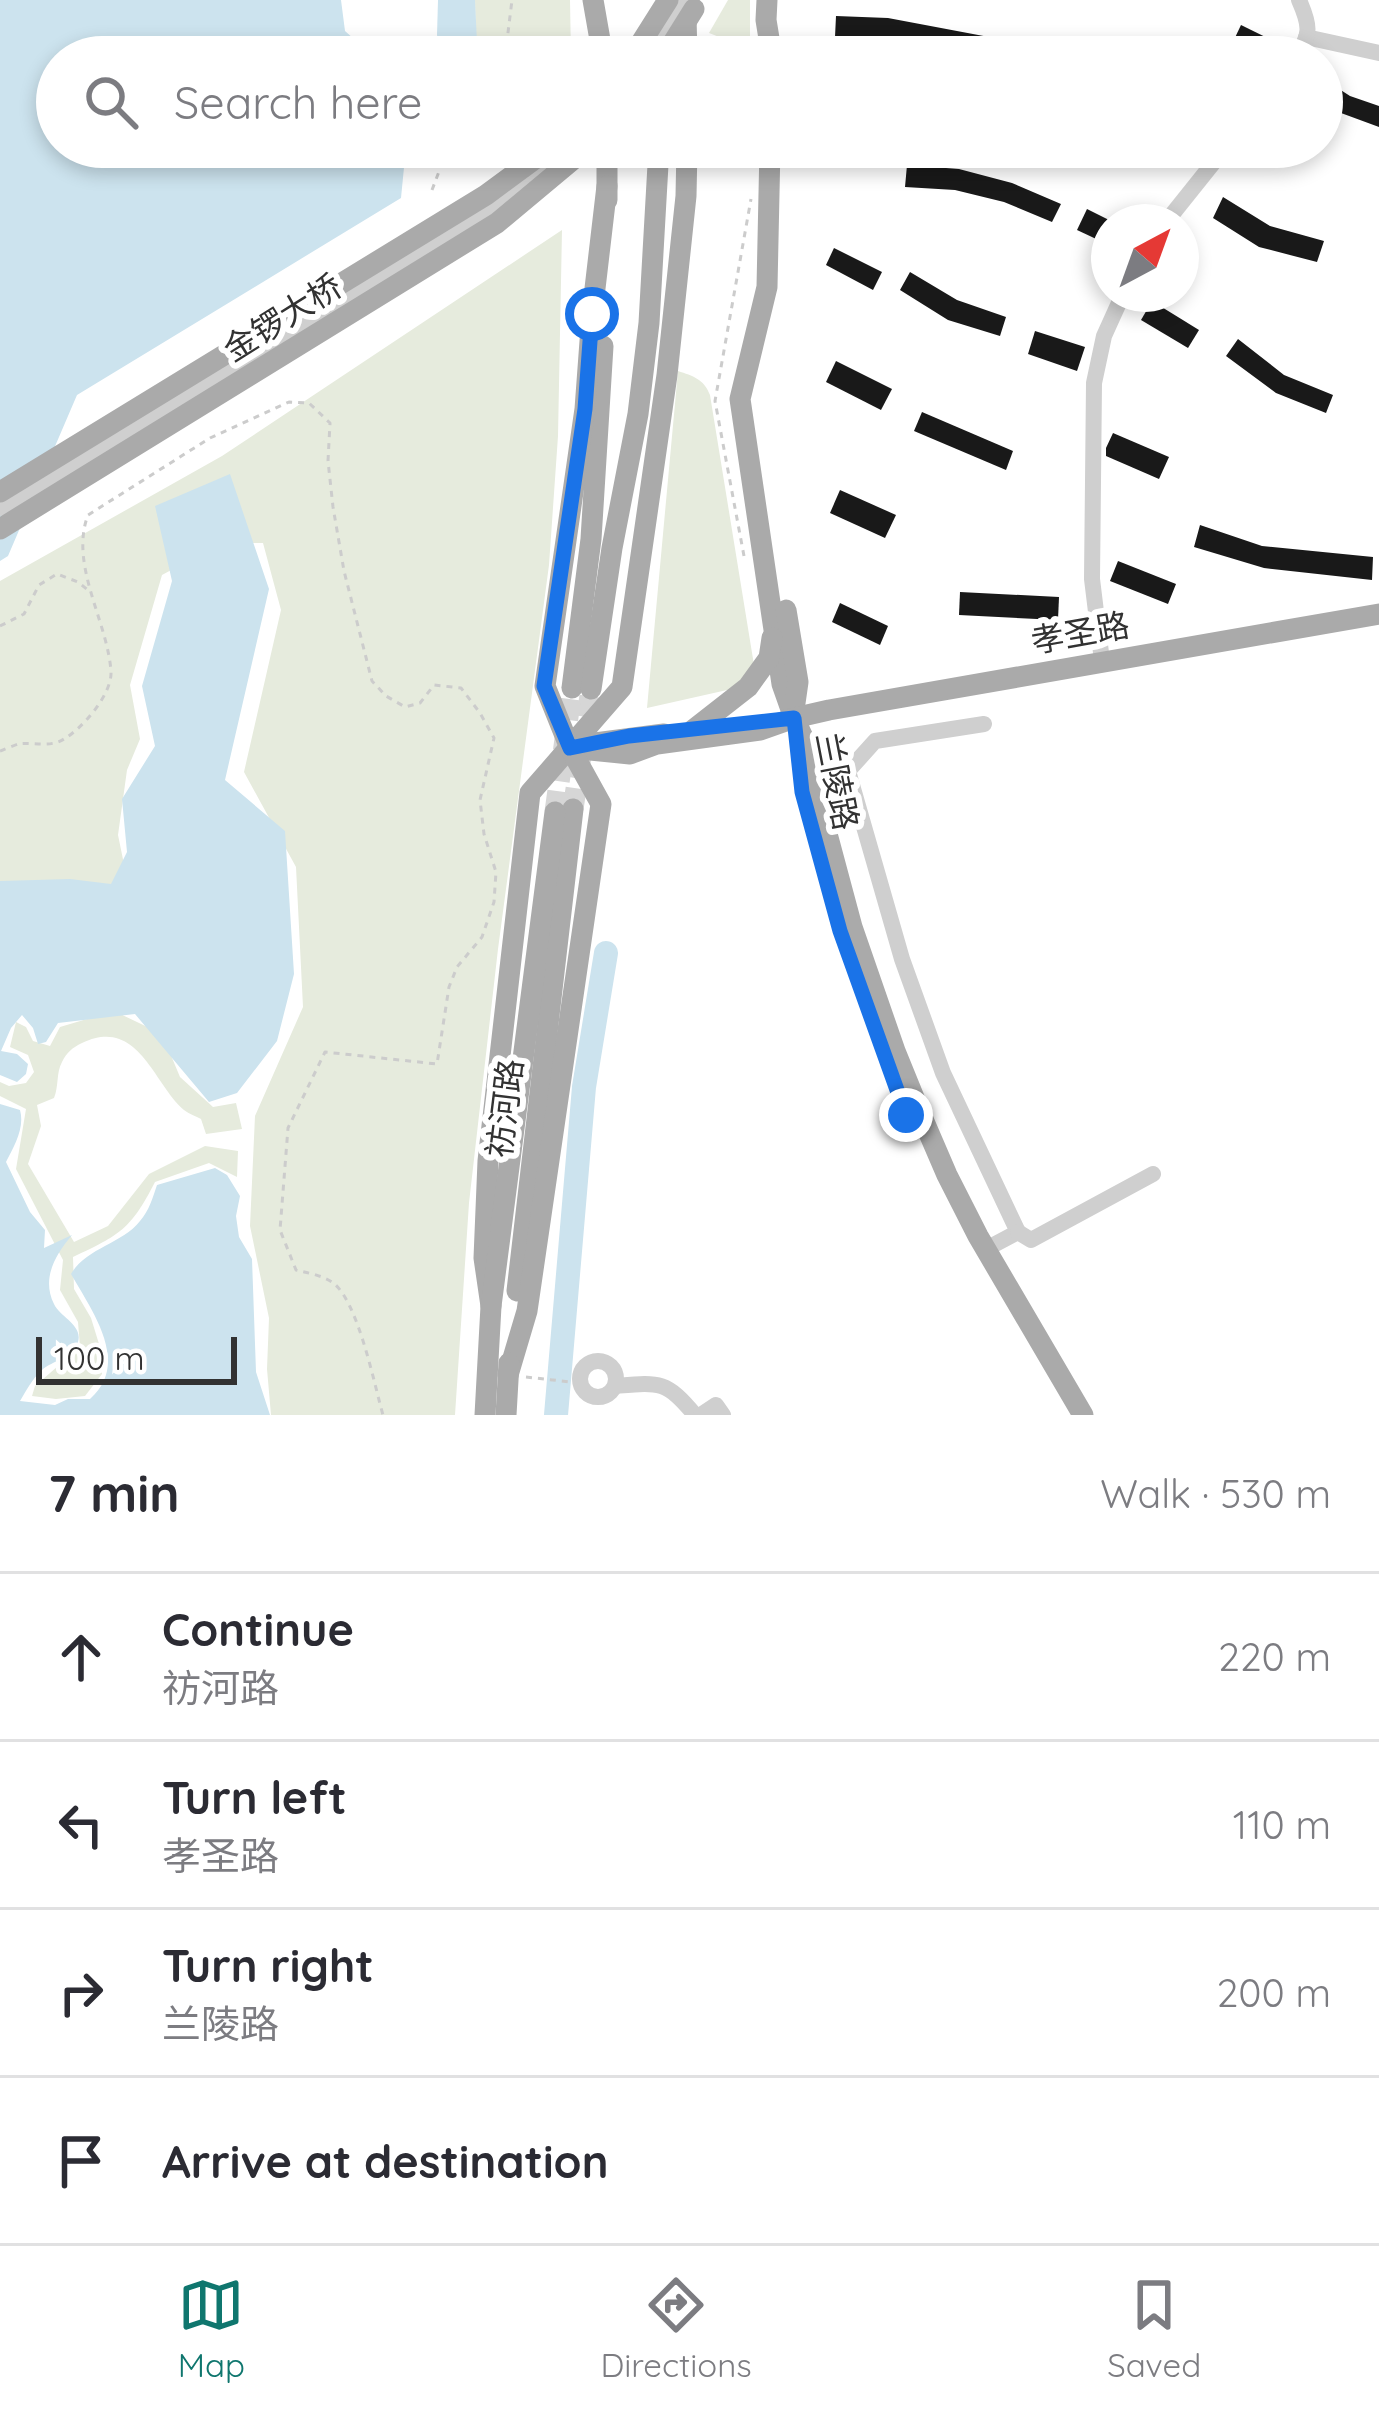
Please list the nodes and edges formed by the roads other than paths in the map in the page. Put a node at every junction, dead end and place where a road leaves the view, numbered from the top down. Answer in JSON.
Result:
{"nodes":[{"id":1,"x":593,"y":0,"type":"edge"},
{"id":2,"x":604,"y":0,"type":"edge"},
{"id":3,"x":665,"y":0,"type":"edge"},
{"id":4,"x":767,"y":0,"type":"edge"},
{"id":5,"x":1299,"y":0,"type":"edge"},
{"id":6,"x":691,"y":2,"type":"edge"},
{"id":7,"x":601,"y":36,"type":"edge"},
{"id":8,"x":605,"y":36,"type":"edge"},
{"id":9,"x":644,"y":36,"type":"edge"},
{"id":10,"x":662,"y":36,"type":"edge"},
{"id":11,"x":665,"y":36,"type":"edge"},
{"id":12,"x":674,"y":36,"type":"edge"},
{"id":13,"x":693,"y":36,"type":"edge"},
{"id":14,"x":769,"y":36,"type":"edge"},
{"id":15,"x":1306,"y":36,"type":"edge"},
{"id":16,"x":1343,"y":45,"type":"edge"},
{"id":17,"x":1379,"y":53,"type":"edge"},
{"id":18,"x":523,"y":168,"type":"edge"},
{"id":19,"x":545,"y":168,"type":"edge"},
{"id":20,"x":564,"y":168,"type":"edge"},
{"id":21,"x":607,"y":168,"type":"edge"},
{"id":22,"x":658,"y":168,"type":"edge"},
{"id":23,"x":687,"y":168,"type":"edge"},
{"id":24,"x":769,"y":168,"type":"edge"},
{"id":25,"x":778,"y":168,"type":"edge"},
{"id":26,"x":1209,"y":168,"type":"edge"},
{"id":27,"x":607,"y":186,"type":"junction"},
{"id":28,"x":656,"y":204,"type":"junction"},
{"id":29,"x":1180,"y":204,"type":"edge"},
{"id":30,"x":1115,"y":312,"type":"edge"},
{"id":31,"x":667,"y":375,"type":"junction"},
{"id":32,"x":0,"y":491,"type":"edge"},
{"id":33,"x":0,"y":508,"type":"edge"},
{"id":34,"x":0,"y":529,"type":"edge"},
{"id":35,"x":1379,"y":614,"type":"edge"},
{"id":36,"x":1379,"y":623,"type":"edge"},
{"id":37,"x":774,"y":625,"type":"junction"},
{"id":38,"x":1102,"y":661,"type":"junction"},
{"id":39,"x":794,"y":718,"type":"junction"},
{"id":40,"x":984,"y":724,"type":"dead end"},
{"id":41,"x":693,"y":730,"type":"junction"},
{"id":42,"x":570,"y":748,"type":"junction"},
{"id":43,"x":1153,"y":1174,"type":"dead end"},
{"id":44,"x":1018,"y":1232,"type":"junction"},
{"id":45,"x":986,"y":1249,"type":"junction"},
{"id":46,"x":491,"y":1306,"type":"junction"},
{"id":47,"x":516,"y":1376,"type":"junction"},
{"id":48,"x":615,"y":1386,"type":"junction"},
{"id":49,"x":485,"y":1415,"type":"edge"},
{"id":50,"x":506,"y":1415,"type":"edge"},
{"id":51,"x":698,"y":1415,"type":"edge"},
{"id":52,"x":723,"y":1415,"type":"edge"},
{"id":53,"x":1068,"y":1415,"type":"edge"},
{"id":54,"x":1083,"y":1415,"type":"edge"}],
"edges":[{"from":1,"to":7,"type":"main road"},
{"from":2,"to":8,"type":"main road"},
{"from":3,"to":9,"type":"main road","bridge":true},
{"from":3,"to":11,"type":"main road"},
{"from":4,"to":14,"type":"main road"},
{"from":5,"to":15,"type":"street"},
{"from":6,"to":10,"type":"street","bridge":true},
{"from":6,"to":12,"type":"main road","bridge":true},
{"from":6,"to":13,"type":"main road"},
{"from":16,"to":17,"type":"street"},
{"from":18,"to":32,"type":"main road","name":"金锣大桥"},
{"from":19,"to":33,"type":"street"},
{"from":20,"to":34,"type":"main road","name":"金锣大桥"},
{"from":21,"to":27,"type":"main road"},
{"from":22,"to":28,"type":"main road"},
{"from":23,"to":31,"type":"main road"},
{"from":24,"to":37,"type":"main road"},
{"from":25,"to":39,"type":"main road"},
{"from":26,"to":29,"type":"street"},
{"from":27,"to":28,"type":"main road"},
{"from":27,"to":42,"type":"main road"},
{"from":28,"to":31,"type":"main road"},
{"from":30,"to":38,"type":"street"},
{"from":31,"to":42,"type":"main road"},
{"from":35,"to":38,"type":"main road","name":"孝圣路"},
{"from":36,"to":39,"type":"main road","name":"孝圣路"},
{"from":37,"to":39,"type":"main road"},
{"from":37,"to":41,"type":"main road"},
{"from":38,"to":39,"type":"main road","name":"孝圣路"},
{"from":39,"to":41,"type":"main road","name":"孝圣路"},
{"from":39,"to":42,"type":"main road","name":"孝圣路"},
{"from":39,"to":45,"type":"main road","name":"兰陵路"},
{"from":39,"to":53,"type":"main road","name":"兰陵路"},
{"from":40,"to":44,"type":"street"},
{"from":41,"to":42,"type":"main road","name":"孝圣路"},
{"from":42,"to":46,"type":"main road"},
{"from":42,"to":47,"type":"main road"},
{"from":43,"to":44,"type":"street"},
{"from":44,"to":45,"type":"street"},
{"from":45,"to":54,"type":"main road","name":"兰陵路"},
{"from":46,"to":47,"type":"main road","name":"祊河路"},
{"from":46,"to":49,"type":"main road","name":"祊河路"},
{"from":47,"to":50,"type":"main road","name":"祊河路"},
{"from":48,"to":48,"type":"street"},
{"from":48,"to":51,"type":"street"},
{"from":51,"to":52,"type":"street"}]}
